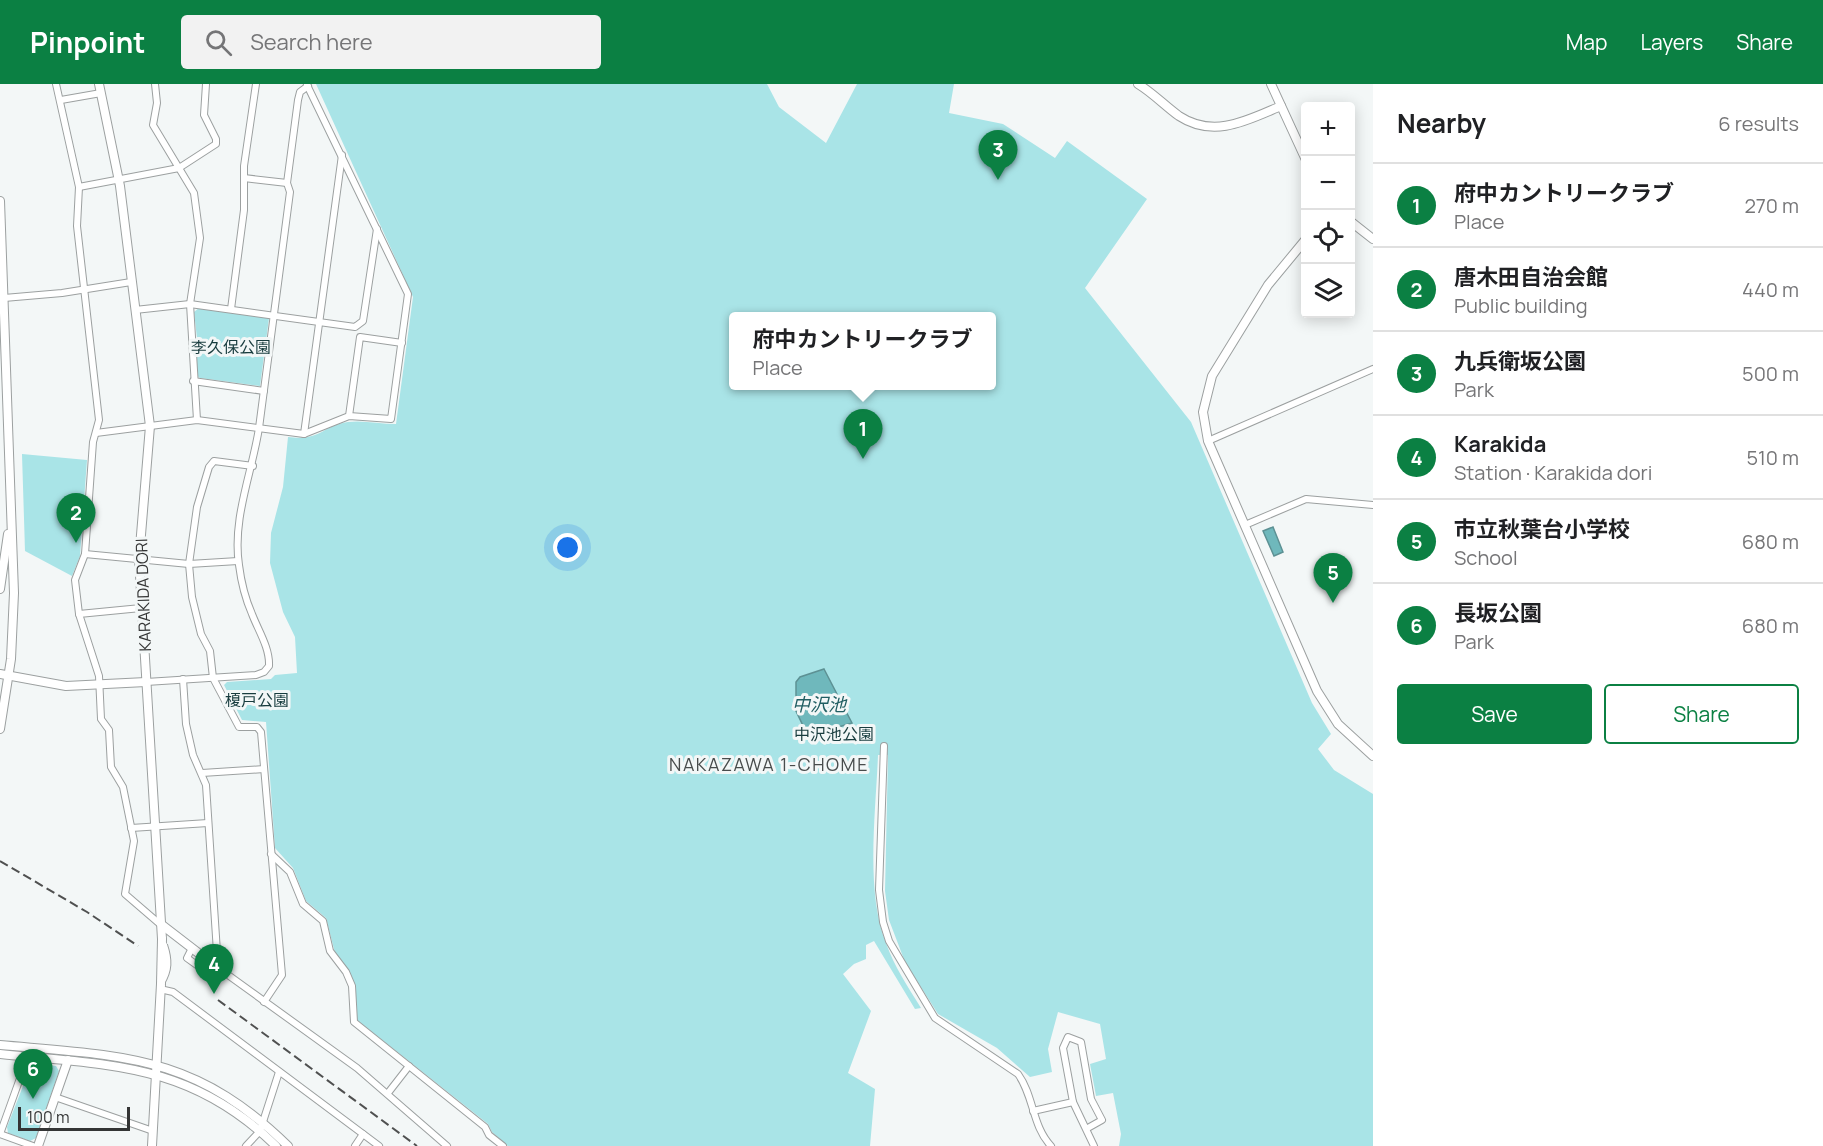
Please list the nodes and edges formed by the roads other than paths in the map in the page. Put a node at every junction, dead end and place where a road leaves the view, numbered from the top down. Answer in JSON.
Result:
{"nodes":[{"id":1,"x":56,"y":84,"type":"edge"},
{"id":2,"x":155,"y":84,"type":"edge"},
{"id":3,"x":206,"y":84,"type":"edge"},
{"id":4,"x":256,"y":84,"type":"edge"},
{"id":5,"x":1138,"y":84,"type":"edge"},
{"id":6,"x":1271,"y":84,"type":"edge"},
{"id":7,"x":307,"y":85,"type":"edge"},
{"id":8,"x":100,"y":88,"type":"edge"},
{"id":9,"x":61,"y":100,"type":"junction"},
{"id":10,"x":1281,"y":106,"type":"junction"},
{"id":11,"x":342,"y":154,"type":"junction"},
{"id":12,"x":1303,"y":156,"type":"edge"},
{"id":13,"x":179,"y":168,"type":"junction"},
{"id":14,"x":244,"y":178,"type":"junction"},
{"id":15,"x":118,"y":179,"type":"junction"},
{"id":16,"x":288,"y":183,"type":"junction"},
{"id":17,"x":79,"y":187,"type":"junction"},
{"id":18,"x":0,"y":201,"type":"edge"},
{"id":19,"x":1355,"y":225,"type":"edge"},
{"id":20,"x":377,"y":228,"type":"junction"},
{"id":21,"x":1373,"y":239,"type":"edge"},
{"id":22,"x":1301,"y":244,"type":"edge"},
{"id":23,"x":131,"y":282,"type":"junction"},
{"id":24,"x":85,"y":289,"type":"junction"},
{"id":25,"x":4,"y":298,"type":"junction"},
{"id":26,"x":190,"y":304,"type":"junction"},
{"id":27,"x":231,"y":309,"type":"junction"},
{"id":28,"x":135,"y":310,"type":"junction"},
{"id":29,"x":273,"y":315,"type":"junction"},
{"id":30,"x":320,"y":322,"type":"junction"},
{"id":31,"x":402,"y":343,"type":"junction"},
{"id":32,"x":1373,"y":369,"type":"edge"},
{"id":33,"x":193,"y":381,"type":"junction"},
{"id":34,"x":264,"y":391,"type":"junction"},
{"id":35,"x":349,"y":416,"type":"junction"},
{"id":36,"x":197,"y":420,"type":"junction"},
{"id":37,"x":150,"y":426,"type":"junction"},
{"id":38,"x":259,"y":428,"type":"junction"},
{"id":39,"x":96,"y":433,"type":"junction"},
{"id":40,"x":304,"y":434,"type":"junction"},
{"id":41,"x":1208,"y":441,"type":"junction"},
{"id":42,"x":253,"y":466,"type":"junction"},
{"id":43,"x":1373,"y":506,"type":"edge"},
{"id":44,"x":11,"y":510,"type":"junction"},
{"id":45,"x":1245,"y":525,"type":"junction"},
{"id":46,"x":85,"y":554,"type":"junction"},
{"id":47,"x":139,"y":559,"type":"junction"},
{"id":48,"x":238,"y":561,"type":"junction"},
{"id":49,"x":189,"y":564,"type":"junction"},
{"id":50,"x":0,"y":589,"type":"edge"},
{"id":51,"x":141,"y":608,"type":"junction"},
{"id":52,"x":79,"y":614,"type":"junction"},
{"id":53,"x":5,"y":675,"type":"edge"},
{"id":54,"x":213,"y":678,"type":"junction"},
{"id":55,"x":183,"y":679,"type":"junction"},
{"id":56,"x":146,"y":682,"type":"junction"},
{"id":57,"x":100,"y":685,"type":"junction"},
{"id":58,"x":0,"y":729,"type":"edge"},
{"id":59,"x":884,"y":746,"type":"dead end"},
{"id":60,"x":1373,"y":756,"type":"edge"},
{"id":61,"x":264,"y":769,"type":"junction"},
{"id":62,"x":202,"y":773,"type":"junction"},
{"id":63,"x":208,"y":824,"type":"junction"},
{"id":64,"x":156,"y":827,"type":"junction"},
{"id":65,"x":131,"y":828,"type":"junction"},
{"id":66,"x":271,"y":854,"type":"junction"},
{"id":67,"x":162,"y":931,"type":"junction"},
{"id":68,"x":210,"y":962,"type":"junction"},
{"id":69,"x":160,"y":986,"type":"junction"},
{"id":70,"x":264,"y":1002,"type":"junction"},
{"id":71,"x":0,"y":1045,"type":"edge"},
{"id":72,"x":0,"y":1054,"type":"edge"},
{"id":73,"x":28,"y":1056,"type":"junction"},
{"id":74,"x":68,"y":1060,"type":"junction"},
{"id":75,"x":409,"y":1066,"type":"junction"},
{"id":76,"x":156,"y":1069,"type":"junction"},
{"id":77,"x":279,"y":1072,"type":"junction"},
{"id":78,"x":388,"y":1093,"type":"junction"},
{"id":79,"x":55,"y":1097,"type":"junction"},
{"id":80,"x":1072,"y":1102,"type":"junction"},
{"id":81,"x":1033,"y":1111,"type":"junction"},
{"id":82,"x":262,"y":1127,"type":"junction"},
{"id":83,"x":1086,"y":1129,"type":"junction"},
{"id":84,"x":153,"y":1131,"type":"junction"},
{"id":85,"x":0,"y":1134,"type":"edge"},
{"id":86,"x":363,"y":1134,"type":"junction"},
{"id":87,"x":33,"y":1146,"type":"edge"},
{"id":88,"x":38,"y":1146,"type":"edge"},
{"id":89,"x":152,"y":1146,"type":"edge"},
{"id":90,"x":246,"y":1146,"type":"edge"},
{"id":91,"x":276,"y":1146,"type":"edge"},
{"id":92,"x":288,"y":1146,"type":"edge"},
{"id":93,"x":355,"y":1146,"type":"edge"},
{"id":94,"x":379,"y":1146,"type":"edge"},
{"id":95,"x":447,"y":1146,"type":"edge"},
{"id":96,"x":503,"y":1146,"type":"edge"},
{"id":97,"x":1051,"y":1146,"type":"edge"},
{"id":98,"x":1094,"y":1146,"type":"edge"}],
"edges":[{"from":1,"to":9,"type":"street"},
{"from":2,"to":13,"type":"street"},
{"from":3,"to":13,"type":"street"},
{"from":4,"to":14,"type":"street"},
{"from":5,"to":10,"type":"street"},
{"from":6,"to":10,"type":"street"},
{"from":7,"to":11,"type":"street"},
{"from":7,"to":16,"type":"street"},
{"from":8,"to":9,"type":"street"},
{"from":8,"to":15,"type":"street","name":"KARAKIDA DORI"},
{"from":9,"to":17,"type":"street"},
{"from":10,"to":12,"type":"street"},
{"from":11,"to":20,"type":"street"},
{"from":11,"to":30,"type":"street"},
{"from":13,"to":15,"type":"street"},
{"from":13,"to":26,"type":"street"},
{"from":14,"to":16,"type":"street"},
{"from":14,"to":27,"type":"street"},
{"from":15,"to":17,"type":"street"},
{"from":15,"to":23,"type":"street","name":"KARAKIDA DORI"},
{"from":16,"to":29,"type":"street"},
{"from":17,"to":24,"type":"street"},
{"from":18,"to":25,"type":"street"},
{"from":19,"to":21,"type":"street"},
{"from":20,"to":30,"type":"street"},
{"from":20,"to":31,"type":"street"},
{"from":22,"to":41,"type":"street"},
{"from":23,"to":24,"type":"street"},
{"from":23,"to":28,"type":"street","name":"KARAKIDA DORI"},
{"from":24,"to":25,"type":"street"},
{"from":24,"to":39,"type":"street"},
{"from":25,"to":44,"type":"street"},
{"from":26,"to":27,"type":"street"},
{"from":26,"to":28,"type":"street"},
{"from":26,"to":33,"type":"street"},
{"from":27,"to":29,"type":"street"},
{"from":28,"to":37,"type":"street","name":"KARAKIDA DORI"},
{"from":29,"to":30,"type":"street"},
{"from":29,"to":34,"type":"street"},
{"from":30,"to":40,"type":"street"},
{"from":31,"to":35,"type":"street"},
{"from":31,"to":35,"type":"street"},
{"from":32,"to":41,"type":"street"},
{"from":33,"to":34,"type":"street"},
{"from":33,"to":36,"type":"street"},
{"from":34,"to":38,"type":"street"},
{"from":35,"to":40,"type":"street"},
{"from":36,"to":37,"type":"street"},
{"from":36,"to":38,"type":"street"},
{"from":37,"to":39,"type":"street"},
{"from":37,"to":47,"type":"street","name":"KARAKIDA DORI"},
{"from":38,"to":40,"type":"street"},
{"from":38,"to":42,"type":"street"},
{"from":39,"to":46,"type":"street"},
{"from":41,"to":45,"type":"street"},
{"from":42,"to":48,"type":"street"},
{"from":42,"to":49,"type":"street"},
{"from":43,"to":45,"type":"street"},
{"from":44,"to":50,"type":"street"},
{"from":44,"to":53,"type":"street"},
{"from":45,"to":60,"type":"street"},
{"from":46,"to":47,"type":"street"},
{"from":46,"to":52,"type":"street"},
{"from":47,"to":49,"type":"street"},
{"from":47,"to":51,"type":"street","name":"KARAKIDA DORI"},
{"from":48,"to":49,"type":"street"},
{"from":48,"to":54,"type":"street"},
{"from":49,"to":54,"type":"street"},
{"from":51,"to":52,"type":"street"},
{"from":51,"to":56,"type":"street","name":"KARAKIDA DORI"},
{"from":52,"to":57,"type":"street"},
{"from":53,"to":57,"type":"street"},
{"from":53,"to":58,"type":"street"},
{"from":54,"to":55,"type":"street"},
{"from":54,"to":61,"type":"street"},
{"from":55,"to":56,"type":"street"},
{"from":55,"to":62,"type":"street"},
{"from":56,"to":57,"type":"street"},
{"from":56,"to":64,"type":"street","name":"KARAKIDA DORI"},
{"from":57,"to":65,"type":"street"},
{"from":59,"to":81,"type":"street"},
{"from":61,"to":62,"type":"street"},
{"from":61,"to":66,"type":"street"},
{"from":62,"to":63,"type":"street"},
{"from":63,"to":64,"type":"street"},
{"from":63,"to":68,"type":"street"},
{"from":64,"to":65,"type":"street"},
{"from":64,"to":67,"type":"street","name":"KARAKIDA DORI"},
{"from":65,"to":67,"type":"street"},
{"from":66,"to":70,"type":"street"},
{"from":66,"to":75,"type":"street"},
{"from":67,"to":68,"type":"street"},
{"from":67,"to":69,"type":"street","name":"KARAKIDA DORI","bridge":true},
{"from":68,"to":70,"type":"street"},
{"from":69,"to":76,"type":"street","name":"KARAKIDA DORI"},
{"from":69,"to":77,"type":"street"},
{"from":70,"to":78,"type":"street"},
{"from":71,"to":76,"type":"street"},
{"from":72,"to":73,"type":"street"},
{"from":73,"to":74,"type":"street"},
{"from":73,"to":85,"type":"street"},
{"from":74,"to":76,"type":"street"},
{"from":74,"to":79,"type":"street"},
{"from":75,"to":78,"type":"street"},
{"from":75,"to":96,"type":"street"},
{"from":76,"to":82,"type":"street"},
{"from":76,"to":84,"type":"street","name":"KARAKIDA DORI"},
{"from":77,"to":82,"type":"street"},
{"from":77,"to":86,"type":"street"},
{"from":78,"to":95,"type":"street"},
{"from":79,"to":84,"type":"street"},
{"from":79,"to":88,"type":"street"},
{"from":80,"to":81,"type":"street"},
{"from":80,"to":83,"type":"street"},
{"from":80,"to":83,"type":"street"},
{"from":81,"to":97,"type":"street"},
{"from":82,"to":90,"type":"street"},
{"from":82,"to":91,"type":"street"},
{"from":82,"to":92,"type":"street"},
{"from":83,"to":98,"type":"street"},
{"from":84,"to":89,"type":"street","name":"KARAKIDA DORI"},
{"from":85,"to":87,"type":"street"},
{"from":86,"to":93,"type":"street"},
{"from":86,"to":94,"type":"street"}]}
